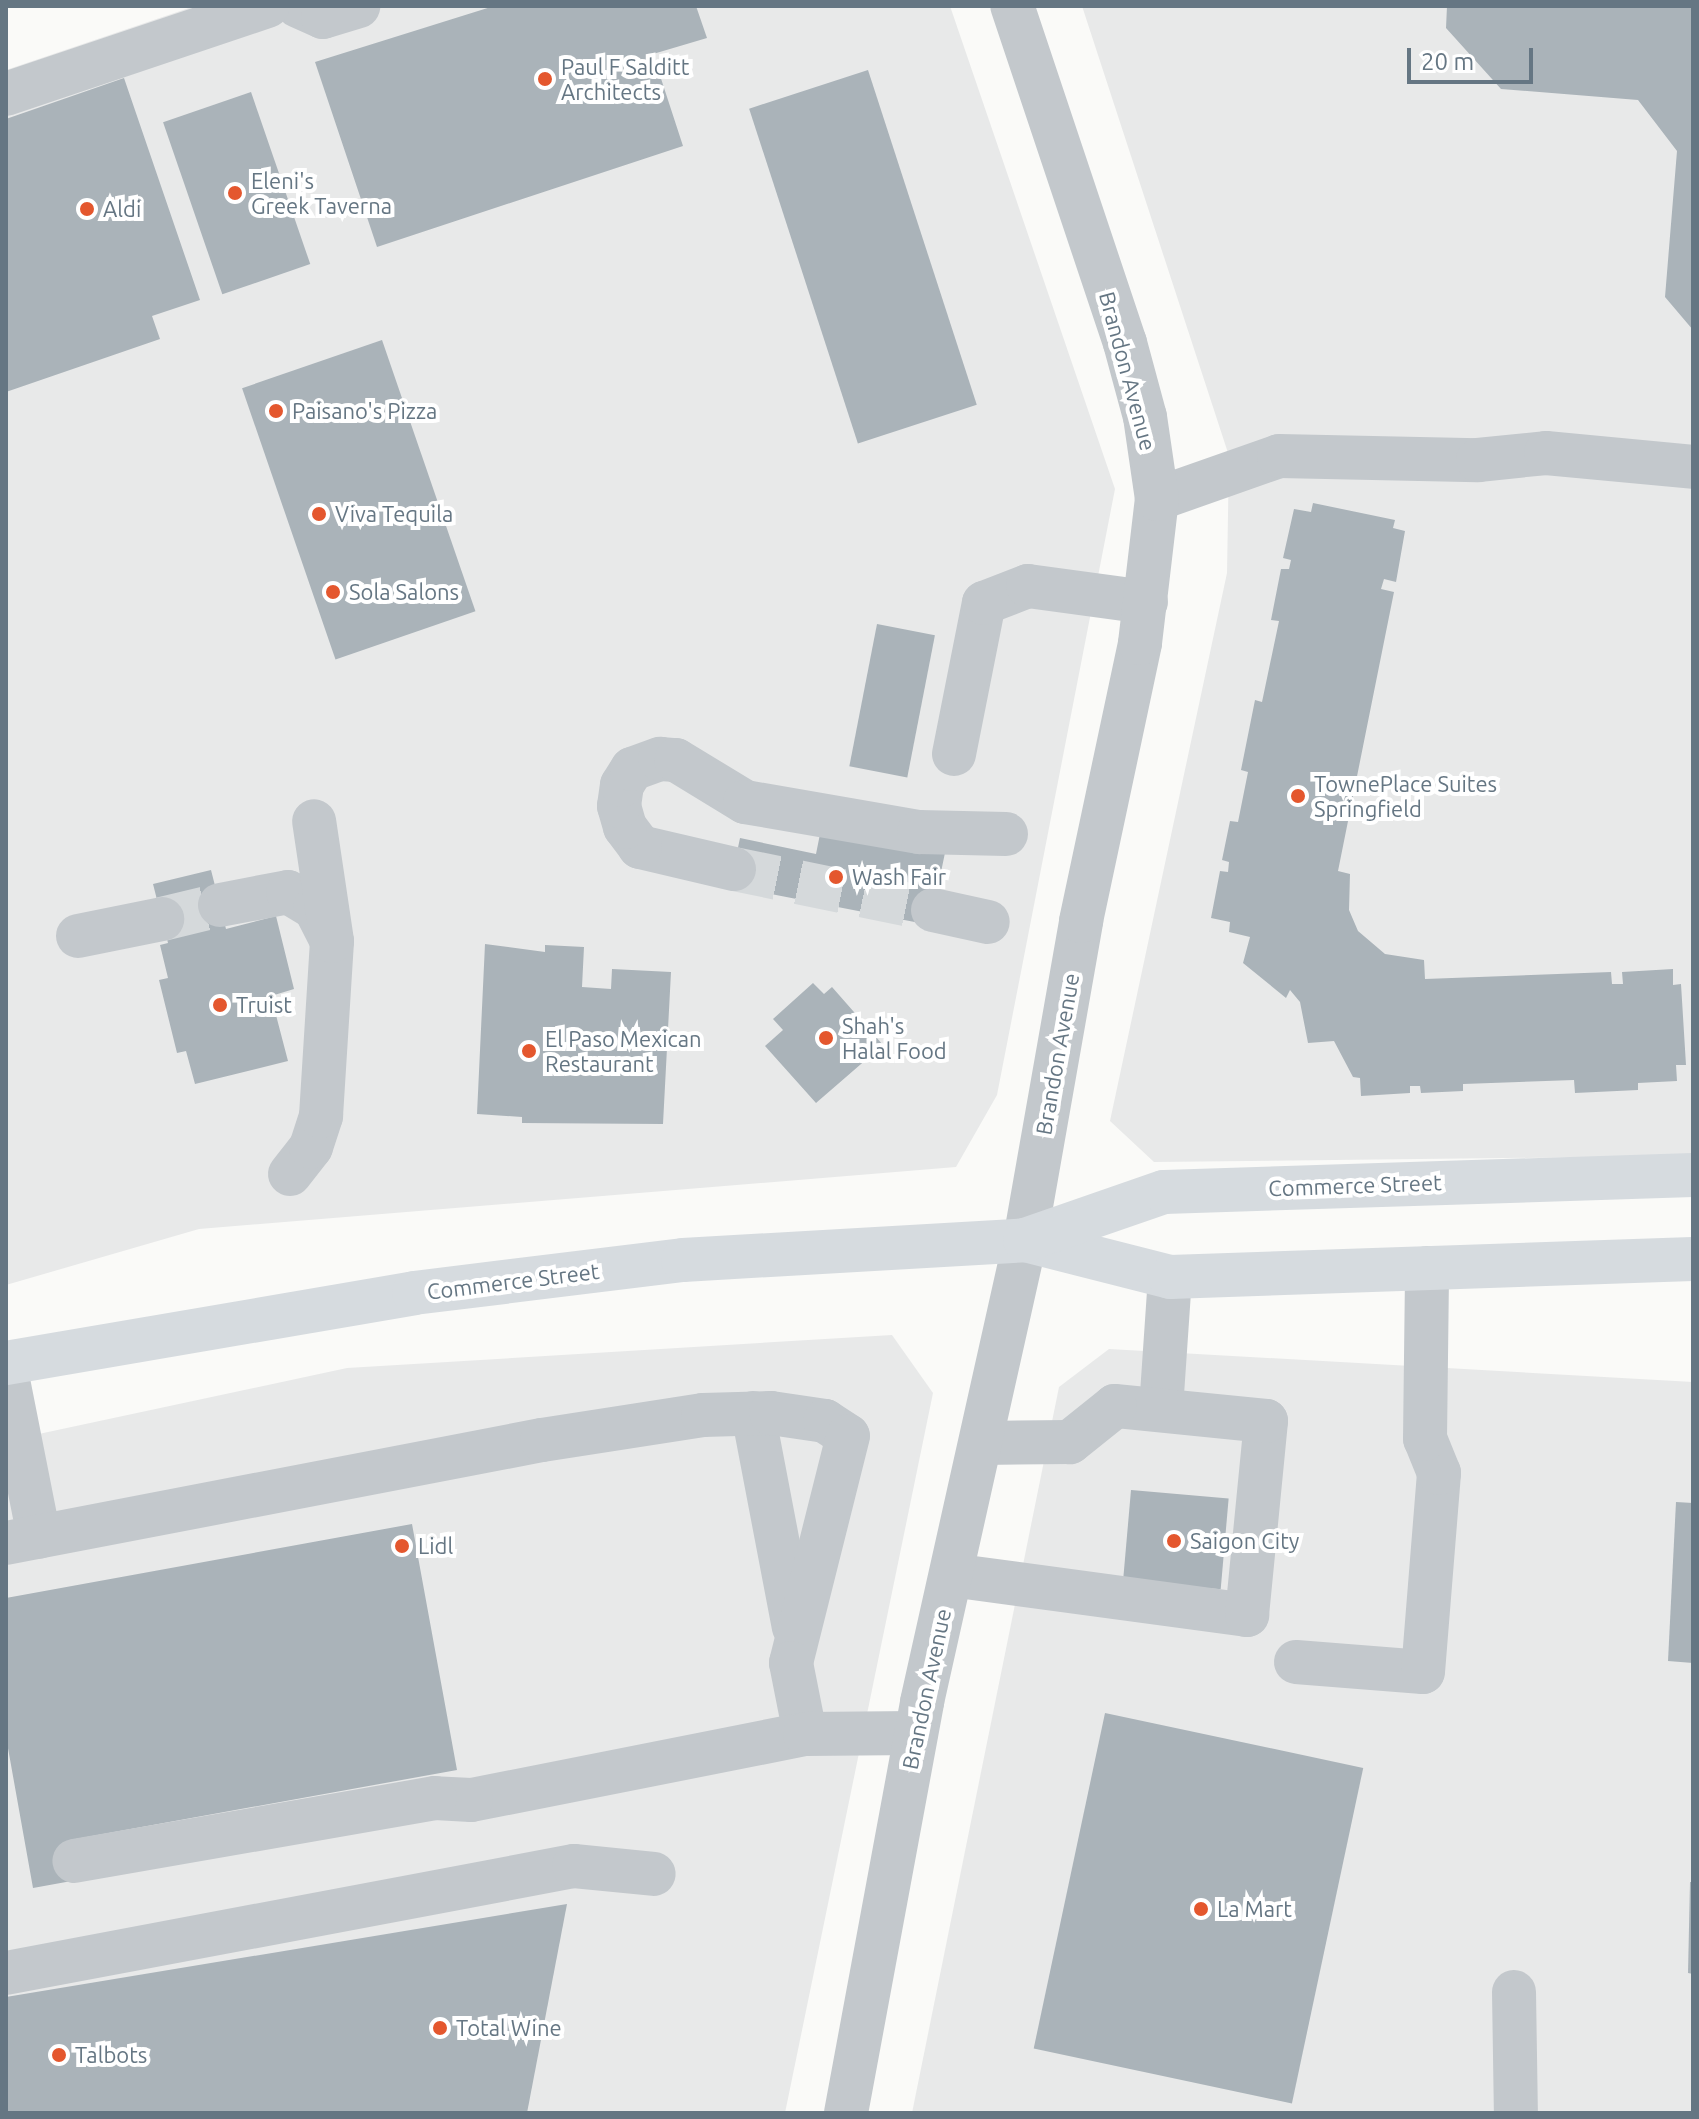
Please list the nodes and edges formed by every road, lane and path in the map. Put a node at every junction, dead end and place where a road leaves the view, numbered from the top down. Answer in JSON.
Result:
{"nodes":[{"id":1,"x":268,"y":6,"type":"edge"},
{"id":2,"x":298,"y":6,"type":"edge"},
{"id":3,"x":358,"y":6,"type":"edge"},
{"id":4,"x":1012,"y":6,"type":"edge"},
{"id":5,"x":6,"y":94,"type":"edge"},
{"id":6,"x":1693,"y":467,"type":"edge"},
{"id":7,"x":1157,"y":499,"type":"junction"},
{"id":8,"x":1146,"y":602,"type":"junction"},
{"id":9,"x":954,"y":754,"type":"dead end"},
{"id":10,"x":314,"y":821,"type":"dead end"},
{"id":11,"x":1006,"y":834,"type":"dead end"},
{"id":12,"x":734,"y":869,"type":"tunnel mouth"},
{"id":13,"x":220,"y":905,"type":"tunnel mouth"},
{"id":14,"x":933,"y":910,"type":"tunnel mouth"},
{"id":15,"x":162,"y":919,"type":"tunnel mouth"},
{"id":16,"x":988,"y":922,"type":"dead end"},
{"id":17,"x":78,"y":936,"type":"dead end"},
{"id":18,"x":332,"y":941,"type":"junction"},
{"id":19,"x":290,"y":1174,"type":"dead end"},
{"id":20,"x":1693,"y":1175,"type":"edge"},
{"id":21,"x":1025,"y":1240,"type":"junction"},
{"id":22,"x":1693,"y":1259,"type":"edge"},
{"id":23,"x":1427,"y":1268,"type":"junction"},
{"id":24,"x":1170,"y":1277,"type":"junction"},
{"id":25,"x":6,"y":1363,"type":"edge"},
{"id":26,"x":6,"y":1370,"type":"edge"},
{"id":27,"x":1161,"y":1409,"type":"junction"},
{"id":28,"x":753,"y":1413,"type":"junction"},
{"id":29,"x":981,"y":1443,"type":"junction"},
{"id":30,"x":22,"y":1540,"type":"edge"},
{"id":31,"x":951,"y":1575,"type":"junction"},
{"id":32,"x":797,"y":1640,"type":"junction"},
{"id":33,"x":1296,"y":1662,"type":"dead end"},
{"id":34,"x":916,"y":1733,"type":"junction"},
{"id":35,"x":805,"y":1734,"type":"junction"},
{"id":36,"x":74,"y":1861,"type":"dead end"},
{"id":37,"x":654,"y":1874,"type":"dead end"},
{"id":38,"x":6,"y":1973,"type":"edge"},
{"id":39,"x":1514,"y":1992,"type":"dead end"},
{"id":40,"x":846,"y":2113,"type":"edge"},
{"id":41,"x":1516,"y":2113,"type":"edge"}],
"edges":[{"from":1,"to":5,"type":"street"},
{"from":2,"to":3,"type":"street"},
{"from":4,"to":7,"type":"street","name":"Brandon Avenue"},
{"from":6,"to":7,"type":"street"},
{"from":7,"to":8,"type":"street","name":"Brandon Avenue"},
{"from":8,"to":9,"type":"street"},
{"from":8,"to":21,"type":"street","name":"Brandon Avenue"},
{"from":10,"to":18,"type":"street"},
{"from":11,"to":12,"type":"street"},
{"from":13,"to":18,"type":"street"},
{"from":14,"to":16,"type":"street"},
{"from":15,"to":17,"type":"street"},
{"from":18,"to":19,"type":"street"},
{"from":20,"to":21,"type":"main road","name":"Commerce Street"},
{"from":21,"to":24,"type":"main road","name":"Commerce Street"},
{"from":21,"to":25,"type":"main road","name":"Commerce Street"},
{"from":21,"to":29,"type":"street","name":"Brandon Avenue"},
{"from":22,"to":23,"type":"main road","name":"Commerce Street"},
{"from":23,"to":24,"type":"main road","name":"Commerce Street"},
{"from":23,"to":33,"type":"street"},
{"from":24,"to":27,"type":"street"},
{"from":26,"to":30,"type":"street"},
{"from":27,"to":29,"type":"street"},
{"from":27,"to":31,"type":"street"},
{"from":28,"to":30,"type":"street"},
{"from":28,"to":32,"type":"street"},
{"from":28,"to":32,"type":"street"},
{"from":29,"to":31,"type":"street","name":"Brandon Avenue"},
{"from":31,"to":34,"type":"street","name":"Brandon Avenue"},
{"from":32,"to":35,"type":"street"},
{"from":34,"to":35,"type":"street"},
{"from":34,"to":40,"type":"street","name":"Brandon Avenue"},
{"from":35,"to":36,"type":"street"},
{"from":37,"to":38,"type":"street"},
{"from":39,"to":41,"type":"street"}]}
